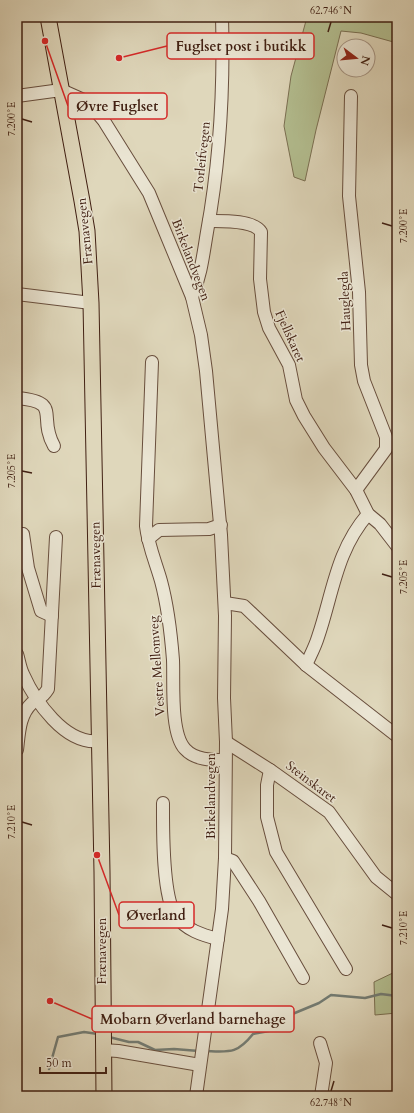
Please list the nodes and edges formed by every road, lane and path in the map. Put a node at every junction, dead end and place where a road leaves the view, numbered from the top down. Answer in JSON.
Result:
{"nodes":[{"id":1,"x":48,"y":17,"type":"edge"},
{"id":2,"x":222,"y":17,"type":"edge"},
{"id":3,"x":62,"y":90,"type":"junction"},
{"id":4,"x":17,"y":96,"type":"edge"},
{"id":5,"x":351,"y":96,"type":"dead end"},
{"id":6,"x":209,"y":221,"type":"junction"},
{"id":7,"x":17,"y":294,"type":"edge"},
{"id":8,"x":192,"y":297,"type":"junction"},
{"id":9,"x":91,"y":303,"type":"junction"},
{"id":10,"x":152,"y":362,"type":"dead end"},
{"id":11,"x":17,"y":398,"type":"edge"},
{"id":12,"x":54,"y":446,"type":"dead end"},
{"id":13,"x":356,"y":490,"type":"junction"},
{"id":14,"x":368,"y":514,"type":"junction"},
{"id":15,"x":220,"y":525,"type":"junction"},
{"id":16,"x":23,"y":534,"type":"dead end"},
{"id":17,"x":56,"y":537,"type":"dead end"},
{"id":18,"x":148,"y":539,"type":"junction"},
{"id":19,"x":397,"y":546,"type":"edge"},
{"id":20,"x":225,"y":603,"type":"junction"},
{"id":21,"x":52,"y":616,"type":"junction"},
{"id":22,"x":17,"y":654,"type":"edge"},
{"id":23,"x":306,"y":665,"type":"junction"},
{"id":24,"x":36,"y":700,"type":"junction"},
{"id":25,"x":397,"y":736,"type":"edge"},
{"id":26,"x":99,"y":742,"type":"junction"},
{"id":27,"x":226,"y":742,"type":"junction"},
{"id":28,"x":17,"y":750,"type":"edge"},
{"id":29,"x":225,"y":760,"type":"junction"},
{"id":30,"x":270,"y":770,"type":"junction"},
{"id":31,"x":163,"y":803,"type":"dead end"},
{"id":32,"x":225,"y":858,"type":"junction"},
{"id":33,"x":397,"y":894,"type":"edge"},
{"id":34,"x":218,"y":939,"type":"junction"},
{"id":35,"x":346,"y":969,"type":"dead end"},
{"id":36,"x":302,"y":978,"type":"dead end"},
{"id":37,"x":320,"y":1043,"type":"dead end"},
{"id":38,"x":103,"y":1050,"type":"junction"},
{"id":39,"x":200,"y":1065,"type":"junction"},
{"id":40,"x":104,"y":1096,"type":"edge"},
{"id":41,"x":196,"y":1096,"type":"edge"},
{"id":42,"x":320,"y":1096,"type":"edge"}],
"edges":[{"from":1,"to":3,"type":"main road","name":"Frænavegen"},
{"from":2,"to":6,"type":"street","name":"Torleifvegen"},
{"from":3,"to":4,"type":"street"},
{"from":3,"to":8,"type":"street","name":"Birkelandvegen"},
{"from":3,"to":9,"type":"main road","name":"Frænavegen"},
{"from":5,"to":13,"type":"street","name":"Hauglegda"},
{"from":6,"to":8,"type":"street","name":"Torleifvegen"},
{"from":6,"to":13,"type":"street","name":"Fjellskaret"},
{"from":7,"to":9,"type":"street"},
{"from":8,"to":15,"type":"street","name":"Birkelandvegen"},
{"from":9,"to":26,"type":"main road","name":"Frænavegen"},
{"from":10,"to":18,"type":"street","name":"Vestre Mellomveg"},
{"from":11,"to":12,"type":"street"},
{"from":13,"to":14,"type":"street","name":"Fjellskaret"},
{"from":14,"to":19,"type":"street","name":"Fjellskaret"},
{"from":14,"to":23,"type":"street"},
{"from":15,"to":18,"type":"street"},
{"from":15,"to":20,"type":"street","name":"Birkelandvegen"},
{"from":16,"to":21,"type":"street"},
{"from":17,"to":21,"type":"street"},
{"from":18,"to":29,"type":"street","name":"Vestre Mellomveg"},
{"from":20,"to":23,"type":"street"},
{"from":20,"to":27,"type":"street","name":"Birkelandvegen"},
{"from":21,"to":24,"type":"street"},
{"from":22,"to":24,"type":"street"},
{"from":23,"to":25,"type":"street"},
{"from":24,"to":26,"type":"street"},
{"from":24,"to":28,"type":"street"},
{"from":26,"to":38,"type":"main road","name":"Frænavegen"},
{"from":27,"to":29,"type":"street","name":"Birkelandvegen"},
{"from":27,"to":30,"type":"street","name":"Steinskaret"},
{"from":29,"to":32,"type":"street","name":"Birkelandvegen"},
{"from":30,"to":33,"type":"street","name":"Steinskaret"},
{"from":30,"to":35,"type":"street"},
{"from":31,"to":34,"type":"street"},
{"from":32,"to":34,"type":"street","name":"Birkelandvegen"},
{"from":32,"to":36,"type":"street"},
{"from":34,"to":39,"type":"street","name":"Birkelandvegen"},
{"from":37,"to":42,"type":"street"},
{"from":38,"to":39,"type":"street"},
{"from":38,"to":40,"type":"main road","name":"Frænavegen"},
{"from":39,"to":41,"type":"street","name":"Birkelandvegen"}]}
